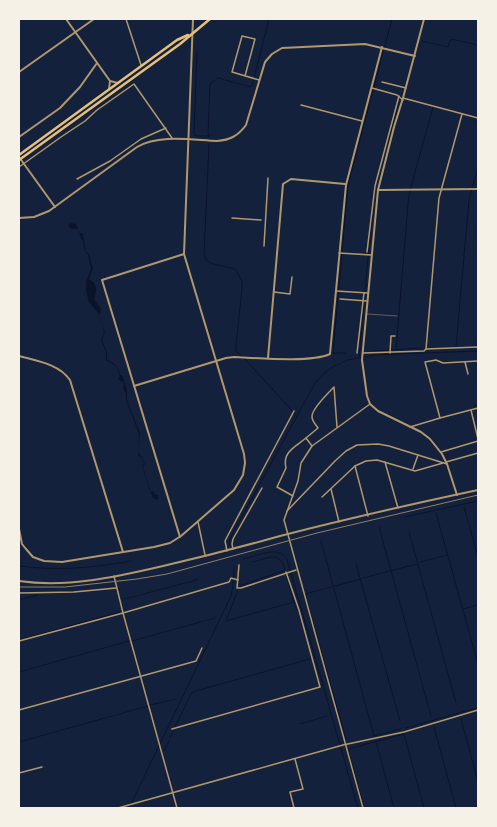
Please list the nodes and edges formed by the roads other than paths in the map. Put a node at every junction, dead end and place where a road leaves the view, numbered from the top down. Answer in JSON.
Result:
{"nodes":[{"id":1,"x":66,"y":19,"type":"edge"},
{"id":2,"x":94,"y":19,"type":"edge"},
{"id":3,"x":126,"y":19,"type":"edge"},
{"id":4,"x":193,"y":19,"type":"edge"},
{"id":5,"x":210,"y":19,"type":"edge"},
{"id":6,"x":424,"y":19,"type":"edge"},
{"id":7,"x":75,"y":32,"type":"junction"},
{"id":8,"x":192,"y":33,"type":"junction"},
{"id":9,"x":382,"y":47,"type":"junction"},
{"id":10,"x":415,"y":56,"type":"junction"},
{"id":11,"x":97,"y":63,"type":"junction"},
{"id":12,"x":142,"y":67,"type":"junction"},
{"id":13,"x":19,"y":72,"type":"edge"},
{"id":14,"x":245,"y":76,"type":"junction"},
{"id":15,"x":259,"y":80,"type":"junction"},
{"id":16,"x":110,"y":81,"type":"junction"},
{"id":17,"x":382,"y":82,"type":"dead end"},
{"id":18,"x":120,"y":83,"type":"junction"},
{"id":19,"x":371,"y":88,"type":"junction"},
{"id":20,"x":406,"y":88,"type":"junction"},
{"id":21,"x":109,"y":90,"type":"junction"},
{"id":22,"x":399,"y":96,"type":"junction"},
{"id":23,"x":403,"y":99,"type":"junction"},
{"id":24,"x":301,"y":106,"type":"dead end"},
{"id":25,"x":462,"y":114,"type":"junction"},
{"id":26,"x":395,"y":116,"type":"junction"},
{"id":27,"x":478,"y":118,"type":"edge"},
{"id":28,"x":362,"y":121,"type":"junction"},
{"id":29,"x":166,"y":128,"type":"junction"},
{"id":30,"x":19,"y":137,"type":"edge"},
{"id":31,"x":173,"y":140,"type":"junction"},
{"id":32,"x":189,"y":140,"type":"junction"},
{"id":33,"x":385,"y":151,"type":"junction"},
{"id":34,"x":117,"y":156,"type":"junction"},
{"id":35,"x":19,"y":157,"type":"edge"},
{"id":36,"x":120,"y":160,"type":"junction"},
{"id":37,"x":19,"y":167,"type":"edge"},
{"id":38,"x":268,"y":178,"type":"dead end"},
{"id":39,"x":77,"y":179,"type":"dead end"},
{"id":40,"x":346,"y":184,"type":"junction"},
{"id":41,"x":478,"y":189,"type":"edge"},
{"id":42,"x":378,"y":190,"type":"junction"},
{"id":43,"x":442,"y":190,"type":"junction"},
{"id":44,"x":55,"y":207,"type":"junction"},
{"id":45,"x":19,"y":218,"type":"edge"},
{"id":46,"x":232,"y":218,"type":"dead end"},
{"id":47,"x":261,"y":220,"type":"dead end"},
{"id":48,"x":371,"y":223,"type":"junction"},
{"id":49,"x":371,"y":231,"type":"junction"},
{"id":50,"x":264,"y":246,"type":"dead end"},
{"id":51,"x":340,"y":253,"type":"junction"},
{"id":52,"x":184,"y":254,"type":"junction"},
{"id":53,"x":369,"y":254,"type":"junction"},
{"id":54,"x":292,"y":278,"type":"dead end"},
{"id":55,"x":336,"y":291,"type":"junction"},
{"id":56,"x":274,"y":292,"type":"junction"},
{"id":57,"x":366,"y":293,"type":"junction"},
{"id":58,"x":340,"y":299,"type":"dead end"},
{"id":59,"x":365,"y":301,"type":"junction"},
{"id":60,"x":366,"y":314,"type":"junction"},
{"id":61,"x":397,"y":316,"type":"dead end"},
{"id":62,"x":395,"y":336,"type":"dead end"},
{"id":63,"x":478,"y":347,"type":"edge"},
{"id":64,"x":426,"y":350,"type":"junction"},
{"id":65,"x":391,"y":351,"type":"junction"},
{"id":66,"x":357,"y":353,"type":"dead end"},
{"id":67,"x":362,"y":354,"type":"junction"},
{"id":68,"x":19,"y":356,"type":"edge"},
{"id":69,"x":268,"y":358,"type":"junction"},
{"id":70,"x":478,"y":361,"type":"edge"},
{"id":71,"x":216,"y":362,"type":"junction"},
{"id":72,"x":465,"y":362,"type":"junction"},
{"id":73,"x":468,"y":374,"type":"dead end"},
{"id":74,"x":134,"y":386,"type":"junction"},
{"id":75,"x":370,"y":404,"type":"junction"},
{"id":76,"x":478,"y":408,"type":"edge"},
{"id":77,"x":471,"y":410,"type":"junction"},
{"id":78,"x":294,"y":411,"type":"dead end"},
{"id":79,"x":440,"y":418,"type":"junction"},
{"id":80,"x":410,"y":426,"type":"junction"},
{"id":81,"x":337,"y":427,"type":"junction"},
{"id":82,"x":306,"y":438,"type":"junction"},
{"id":83,"x":478,"y":440,"type":"edge"},
{"id":84,"x":312,"y":446,"type":"junction"},
{"id":85,"x":441,"y":452,"type":"junction"},
{"id":86,"x":478,"y":453,"type":"edge"},
{"id":87,"x":418,"y":455,"type":"junction"},
{"id":88,"x":384,"y":462,"type":"junction"},
{"id":89,"x":443,"y":463,"type":"junction"},
{"id":90,"x":447,"y":463,"type":"junction"},
{"id":91,"x":355,"y":466,"type":"junction"},
{"id":92,"x":413,"y":469,"type":"dead end"},
{"id":93,"x":262,"y":488,"type":"dead end"},
{"id":94,"x":330,"y":489,"type":"junction"},
{"id":95,"x":478,"y":490,"type":"edge"},
{"id":96,"x":457,"y":495,"type":"junction"},
{"id":97,"x":293,"y":496,"type":"junction"},
{"id":98,"x":322,"y":497,"type":"dead end"},
{"id":99,"x":398,"y":508,"type":"junction"},
{"id":100,"x":286,"y":512,"type":"junction"},
{"id":101,"x":368,"y":516,"type":"junction"},
{"id":102,"x":198,"y":522,"type":"junction"},
{"id":103,"x":339,"y":522,"type":"junction"},
{"id":104,"x":19,"y":529,"type":"edge"},
{"id":105,"x":287,"y":535,"type":"junction"},
{"id":106,"x":180,"y":537,"type":"junction"},
{"id":107,"x":233,"y":549,"type":"junction"},
{"id":108,"x":227,"y":551,"type":"junction"},
{"id":109,"x":122,"y":552,"type":"junction"},
{"id":110,"x":205,"y":556,"type":"junction"},
{"id":111,"x":238,"y":565,"type":"dead end"},
{"id":112,"x":296,"y":570,"type":"junction"},
{"id":113,"x":287,"y":572,"type":"junction"},
{"id":114,"x":114,"y":576,"type":"junction"},
{"id":115,"x":237,"y":580,"type":"junction"},
{"id":116,"x":19,"y":581,"type":"edge"},
{"id":117,"x":116,"y":588,"type":"junction"},
{"id":118,"x":19,"y":593,"type":"edge"},
{"id":119,"x":123,"y":612,"type":"junction"},
{"id":120,"x":19,"y":641,"type":"edge"},
{"id":121,"x":202,"y":648,"type":"dead end"},
{"id":122,"x":141,"y":677,"type":"junction"},
{"id":123,"x":19,"y":710,"type":"edge"},
{"id":124,"x":478,"y":710,"type":"edge"},
{"id":125,"x":172,"y":729,"type":"dead end"},
{"id":126,"x":344,"y":745,"type":"junction"},
{"id":127,"x":295,"y":759,"type":"junction"},
{"id":128,"x":42,"y":767,"type":"dead end"},
{"id":129,"x":19,"y":773,"type":"edge"},
{"id":130,"x":173,"y":793,"type":"junction"},
{"id":131,"x":118,"y":808,"type":"edge"},
{"id":132,"x":177,"y":808,"type":"edge"},
{"id":133,"x":294,"y":808,"type":"edge"},
{"id":134,"x":363,"y":808,"type":"edge"}],
"edges":[{"from":1,"to":7,"type":"street"},
{"from":2,"to":7,"type":"street"},
{"from":3,"to":12,"type":"street"},
{"from":4,"to":8,"type":"street"},
{"from":5,"to":8,"type":"highway"},
{"from":6,"to":10,"type":"street"},
{"from":7,"to":11,"type":"street"},
{"from":7,"to":13,"type":"street"},
{"from":8,"to":12,"type":"highway"},
{"from":8,"to":32,"type":"street"},
{"from":8,"to":35,"type":"highway"},
{"from":9,"to":10,"type":"street"},
{"from":9,"to":15,"type":"street"},
{"from":9,"to":19,"type":"street"},
{"from":10,"to":20,"type":"street"},
{"from":11,"to":16,"type":"street"},
{"from":11,"to":30,"type":"street"},
{"from":12,"to":18,"type":"highway"},
{"from":14,"to":14,"type":"street"},
{"from":14,"to":15,"type":"street"},
{"from":15,"to":32,"type":"street"},
{"from":16,"to":18,"type":"street"},
{"from":16,"to":21,"type":"street"},
{"from":17,"to":20,"type":"street"},
{"from":18,"to":21,"type":"highway"},
{"from":19,"to":22,"type":"street"},
{"from":19,"to":28,"type":"street"},
{"from":20,"to":23,"type":"street"},
{"from":21,"to":35,"type":"highway"},
{"from":22,"to":23,"type":"street"},
{"from":22,"to":26,"type":"street"},
{"from":23,"to":25,"type":"street"},
{"from":23,"to":26,"type":"street"},
{"from":24,"to":28,"type":"street"},
{"from":25,"to":27,"type":"street"},
{"from":25,"to":43,"type":"street"},
{"from":26,"to":33,"type":"street"},
{"from":28,"to":40,"type":"street"},
{"from":29,"to":31,"type":"street"},
{"from":29,"to":34,"type":"street"},
{"from":29,"to":37,"type":"street"},
{"from":31,"to":32,"type":"street"},
{"from":31,"to":36,"type":"street"},
{"from":32,"to":52,"type":"street"},
{"from":33,"to":42,"type":"street"},
{"from":33,"to":48,"type":"street"},
{"from":34,"to":36,"type":"street"},
{"from":34,"to":39,"type":"street"},
{"from":35,"to":44,"type":"street"},
{"from":36,"to":44,"type":"street"},
{"from":38,"to":50,"type":"street"},
{"from":40,"to":51,"type":"street"},
{"from":40,"to":56,"type":"street"},
{"from":41,"to":43,"type":"street"},
{"from":42,"to":43,"type":"street"},
{"from":42,"to":48,"type":"street"},
{"from":43,"to":64,"type":"street"},
{"from":44,"to":45,"type":"street"},
{"from":46,"to":47,"type":"street"},
{"from":48,"to":49,"type":"street"},
{"from":49,"to":53,"type":"street"},
{"from":49,"to":53,"type":"street"},
{"from":51,"to":53,"type":"street"},
{"from":51,"to":55,"type":"street"},
{"from":52,"to":71,"type":"street"},
{"from":52,"to":74,"type":"street"},
{"from":53,"to":57,"type":"street"},
{"from":54,"to":56,"type":"street"},
{"from":55,"to":57,"type":"street"},
{"from":55,"to":69,"type":"street"},
{"from":56,"to":69,"type":"street"},
{"from":57,"to":59,"type":"street"},
{"from":58,"to":59,"type":"street"},
{"from":59,"to":60,"type":"street"},
{"from":59,"to":66,"type":"street"},
{"from":60,"to":61,"type":"lane"},
{"from":60,"to":67,"type":"street"},
{"from":62,"to":65,"type":"street"},
{"from":63,"to":64,"type":"street"},
{"from":64,"to":65,"type":"street"},
{"from":65,"to":67,"type":"street"},
{"from":67,"to":75,"type":"street"},
{"from":68,"to":109,"type":"street"},
{"from":69,"to":71,"type":"street"},
{"from":70,"to":72,"type":"street"},
{"from":71,"to":74,"type":"street"},
{"from":71,"to":102,"type":"street"},
{"from":72,"to":73,"type":"street"},
{"from":72,"to":79,"type":"street"},
{"from":74,"to":106,"type":"street"},
{"from":75,"to":80,"type":"street"},
{"from":75,"to":81,"type":"street"},
{"from":76,"to":77,"type":"street"},
{"from":77,"to":79,"type":"street"},
{"from":77,"to":83,"type":"street"},
{"from":78,"to":108,"type":"street"},
{"from":79,"to":80,"type":"street"},
{"from":80,"to":85,"type":"street"},
{"from":81,"to":82,"type":"street"},
{"from":81,"to":84,"type":"street"},
{"from":82,"to":84,"type":"street"},
{"from":82,"to":97,"type":"street"},
{"from":83,"to":85,"type":"street"},
{"from":84,"to":97,"type":"street"},
{"from":85,"to":90,"type":"street"},
{"from":86,"to":90,"type":"street"},
{"from":87,"to":89,"type":"street"},
{"from":87,"to":92,"type":"street"},
{"from":87,"to":100,"type":"street"},
{"from":88,"to":89,"type":"street"},
{"from":88,"to":91,"type":"street"},
{"from":88,"to":99,"type":"street"},
{"from":89,"to":90,"type":"street"},
{"from":90,"to":96,"type":"street"},
{"from":91,"to":94,"type":"street"},
{"from":91,"to":101,"type":"street"},
{"from":93,"to":107,"type":"street"},
{"from":94,"to":98,"type":"street"},
{"from":94,"to":103,"type":"street"},
{"from":95,"to":96,"type":"street"},
{"from":96,"to":99,"type":"street"},
{"from":97,"to":100,"type":"street"},
{"from":99,"to":101,"type":"street"},
{"from":100,"to":105,"type":"street"},
{"from":101,"to":103,"type":"street"},
{"from":102,"to":106,"type":"street"},
{"from":102,"to":110,"type":"street"},
{"from":103,"to":105,"type":"street"},
{"from":104,"to":109,"type":"street"},
{"from":105,"to":107,"type":"street"},
{"from":105,"to":112,"type":"street"},
{"from":106,"to":109,"type":"street"},
{"from":107,"to":108,"type":"street"},
{"from":108,"to":110,"type":"street"},
{"from":110,"to":114,"type":"street"},
{"from":111,"to":115,"type":"street"},
{"from":112,"to":113,"type":"street"},
{"from":112,"to":126,"type":"street"},
{"from":113,"to":115,"type":"street"},
{"from":113,"to":125,"type":"street"},
{"from":114,"to":116,"type":"street"},
{"from":114,"to":117,"type":"street"},
{"from":115,"to":119,"type":"street"},
{"from":117,"to":118,"type":"street"},
{"from":117,"to":119,"type":"street"},
{"from":119,"to":120,"type":"street"},
{"from":119,"to":122,"type":"street"},
{"from":121,"to":122,"type":"street"},
{"from":122,"to":123,"type":"street"},
{"from":122,"to":130,"type":"street"},
{"from":124,"to":126,"type":"street"},
{"from":126,"to":127,"type":"street"},
{"from":126,"to":134,"type":"street"},
{"from":127,"to":130,"type":"street"},
{"from":127,"to":133,"type":"street"},
{"from":128,"to":129,"type":"street"},
{"from":130,"to":131,"type":"street"},
{"from":130,"to":132,"type":"street"}]}
